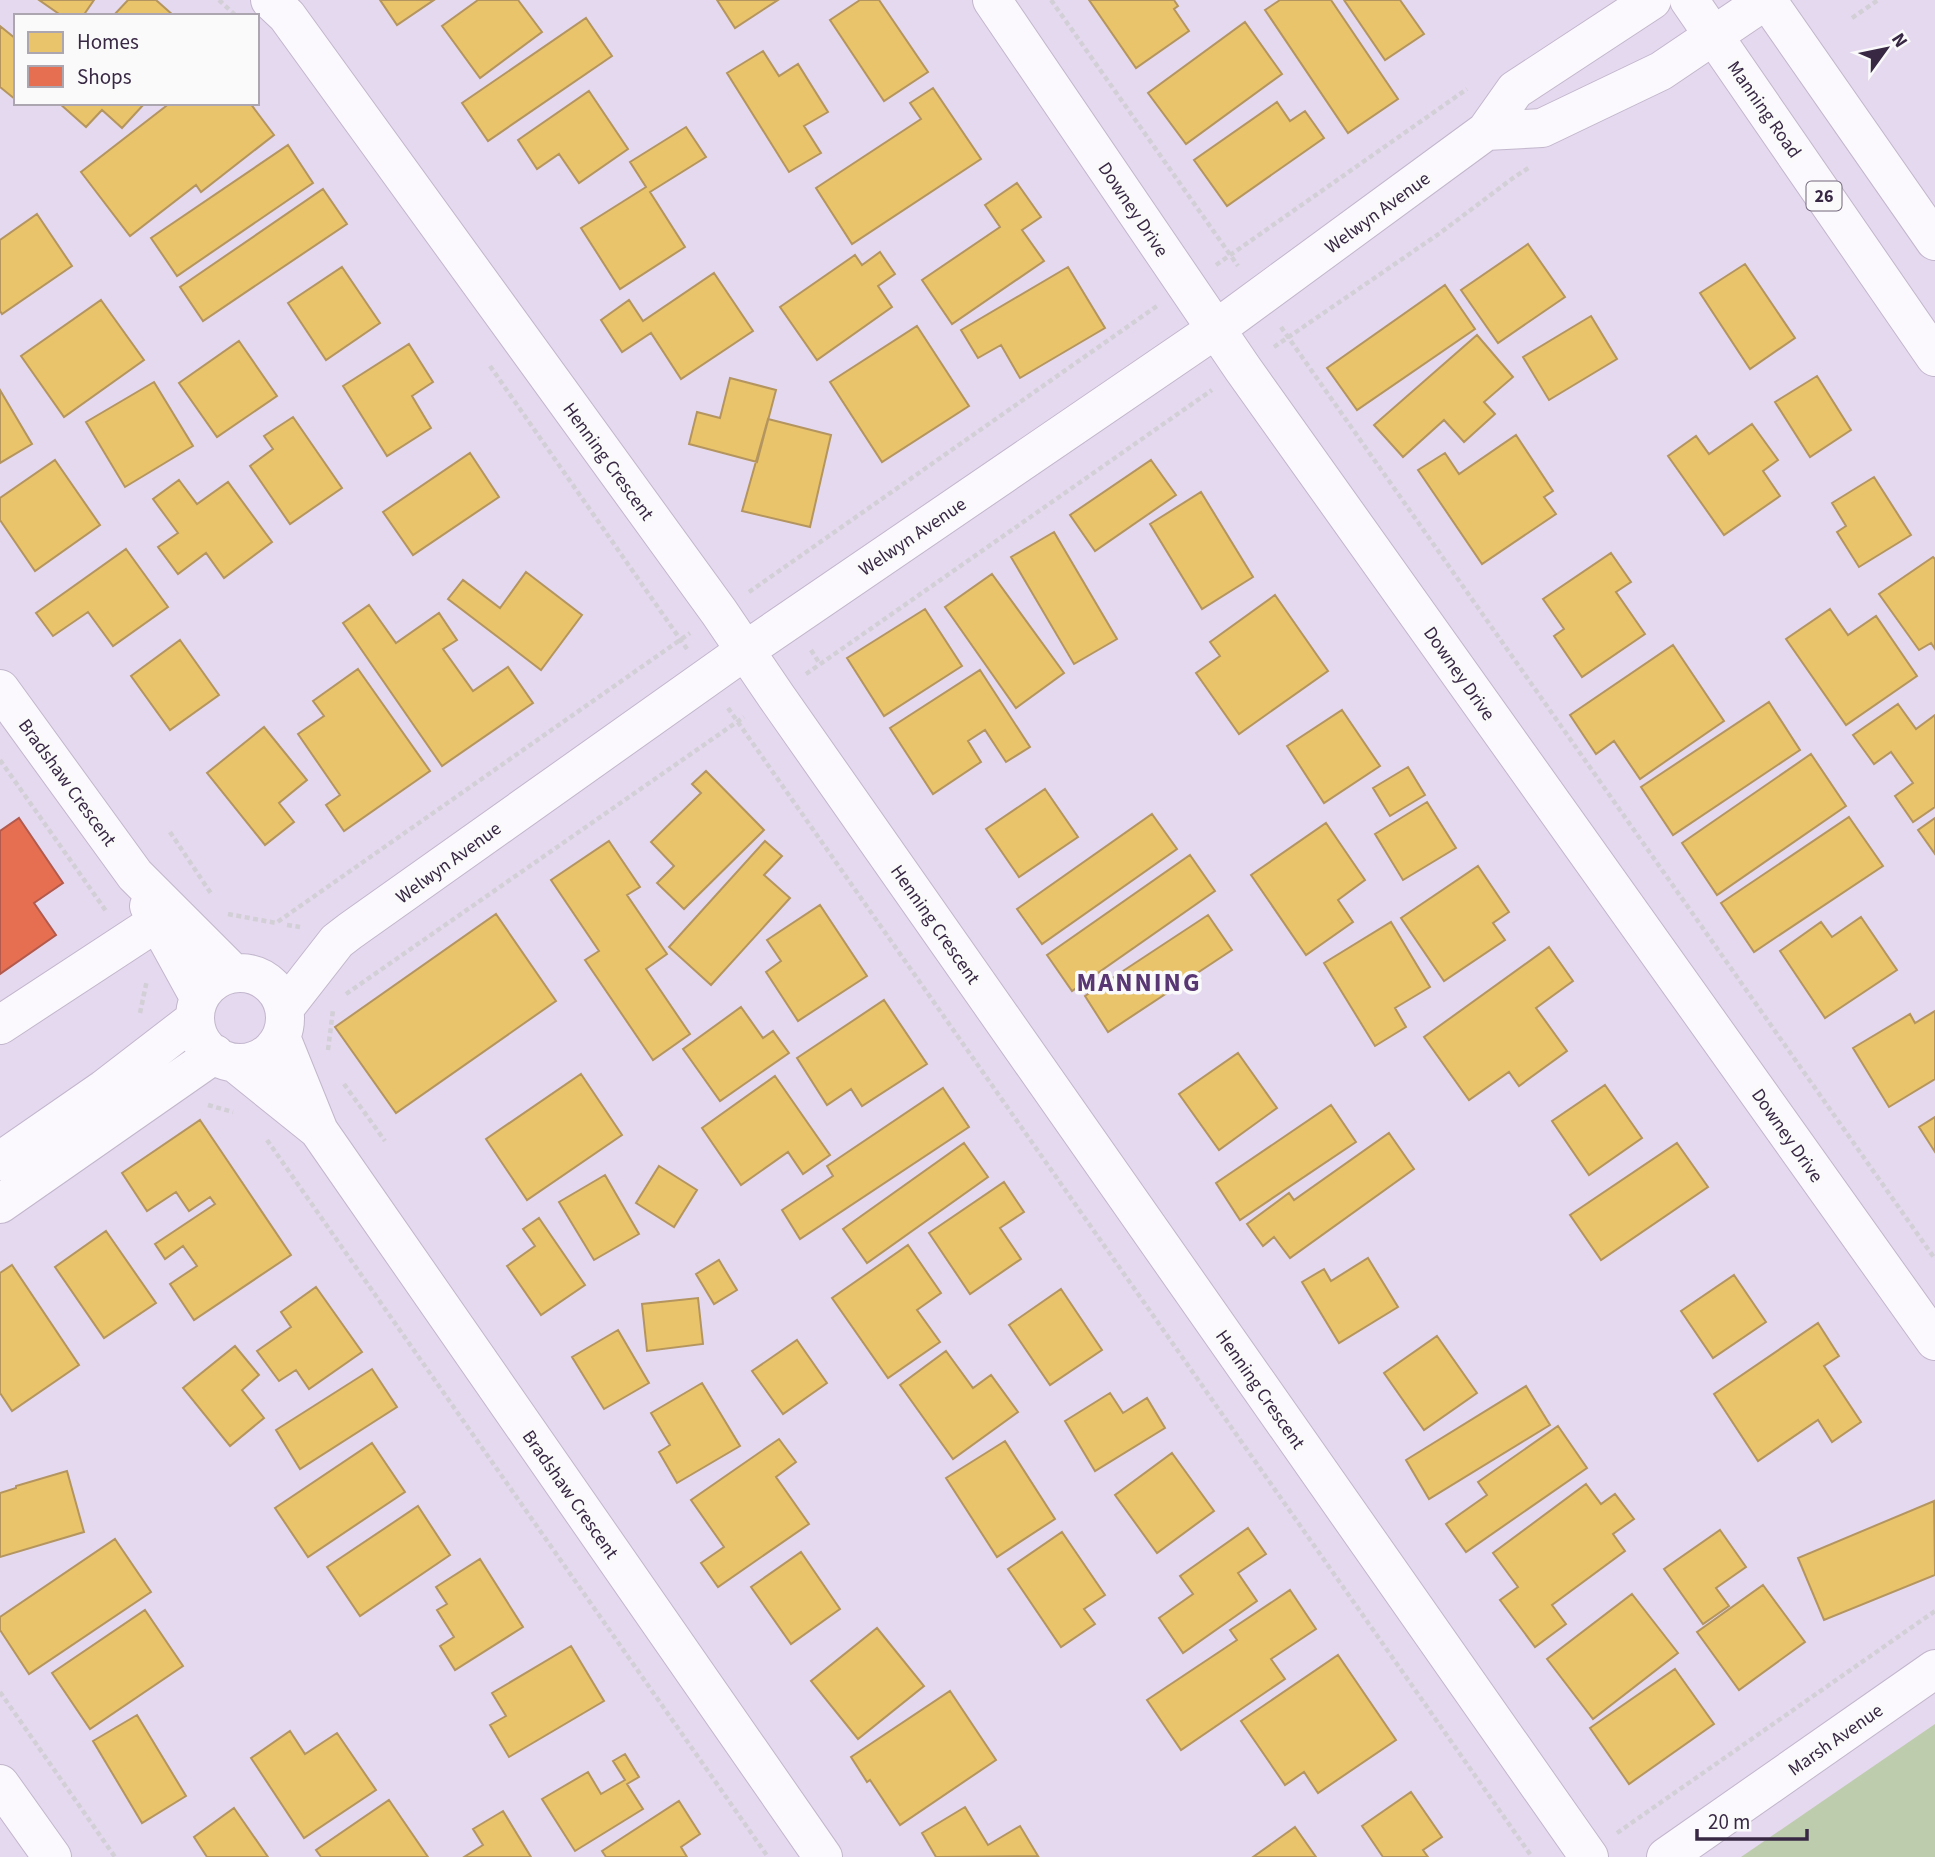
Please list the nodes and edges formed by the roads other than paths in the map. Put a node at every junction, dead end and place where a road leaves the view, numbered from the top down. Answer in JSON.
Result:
{"nodes":[{"id":1,"x":271,"y":0,"type":"edge"},
{"id":2,"x":992,"y":0,"type":"edge"},
{"id":3,"x":1652,"y":0,"type":"edge"},
{"id":4,"x":1689,"y":0,"type":"edge"},
{"id":5,"x":1766,"y":0,"type":"edge"},
{"id":6,"x":1714,"y":35,"type":"junction"},
{"id":7,"x":1486,"y":131,"type":"junction"},
{"id":8,"x":1935,"y":241,"type":"edge"},
{"id":9,"x":1216,"y":329,"type":"junction"},
{"id":10,"x":1935,"y":357,"type":"edge"},
{"id":11,"x":746,"y":650,"type":"junction"},
{"id":12,"x":0,"y":689,"type":"edge"},
{"id":13,"x":135,"y":875,"type":"junction"},
{"id":14,"x":157,"y":922,"type":"junction"},
{"id":15,"x":337,"y":942,"type":"junction"},
{"id":16,"x":244,"y":974,"type":"junction"},
{"id":17,"x":197,"y":1008,"type":"junction"},
{"id":18,"x":282,"y":1023,"type":"junction"},
{"id":19,"x":0,"y":1025,"type":"edge"},
{"id":20,"x":225,"y":1059,"type":"junction"},
{"id":21,"x":319,"y":1131,"type":"junction"},
{"id":22,"x":0,"y":1161,"type":"edge"},
{"id":23,"x":0,"y":1204,"type":"edge"},
{"id":24,"x":1935,"y":1341,"type":"edge"},
{"id":25,"x":1935,"y":1669,"type":"edge"},
{"id":26,"x":0,"y":1784,"type":"edge"},
{"id":27,"x":1588,"y":1855,"type":"edge"},
{"id":28,"x":52,"y":1857,"type":"edge"},
{"id":29,"x":823,"y":1857,"type":"edge"},
{"id":30,"x":1666,"y":1857,"type":"edge"}],
"edges":[{"from":1,"to":11,"type":"street","name":"Henning Crescent"},
{"from":2,"to":9,"type":"street","name":"Downey Drive"},
{"from":3,"to":7,"type":"street","name":"Welwyn Avenue"},
{"from":4,"to":6,"type":"street","name":"Manning Road","number":"26"},
{"from":5,"to":6,"type":"street"},
{"from":5,"to":8,"type":"street"},
{"from":6,"to":7,"type":"street"},
{"from":6,"to":10,"type":"street","name":"Manning Road","number":"26"},
{"from":7,"to":9,"type":"street","name":"Welwyn Avenue"},
{"from":9,"to":11,"type":"street","name":"Welwyn Avenue"},
{"from":9,"to":24,"type":"street","name":"Downey Drive"},
{"from":11,"to":15,"type":"street","name":"Welwyn Avenue"},
{"from":11,"to":27,"type":"street","name":"Henning Crescent"},
{"from":12,"to":13,"type":"street","name":"Bradshaw Crescent"},
{"from":13,"to":14,"type":"street","name":"Bradshaw Crescent"},
{"from":13,"to":16,"type":"street","name":"Bradshaw Crescent"},
{"from":14,"to":17,"type":"street","name":"Bradshaw Crescent"},
{"from":14,"to":19,"type":"street"},
{"from":15,"to":16,"type":"street","name":"Welwyn Avenue"},
{"from":15,"to":18,"type":"street","name":"Welwyn Avenue"},
{"from":16,"to":17,"type":"street"},
{"from":16,"to":18,"type":"street"},
{"from":17,"to":20,"type":"street"},
{"from":17,"to":22,"type":"street"},
{"from":18,"to":20,"type":"street"},
{"from":18,"to":21,"type":"street","name":"Bradshaw Crescent"},
{"from":20,"to":21,"type":"street","name":"Bradshaw Crescent"},
{"from":20,"to":23,"type":"street"},
{"from":21,"to":29,"type":"street","name":"Bradshaw Crescent"},
{"from":25,"to":30,"type":"street","name":"Marsh Avenue"},
{"from":26,"to":28,"type":"street"}]}
